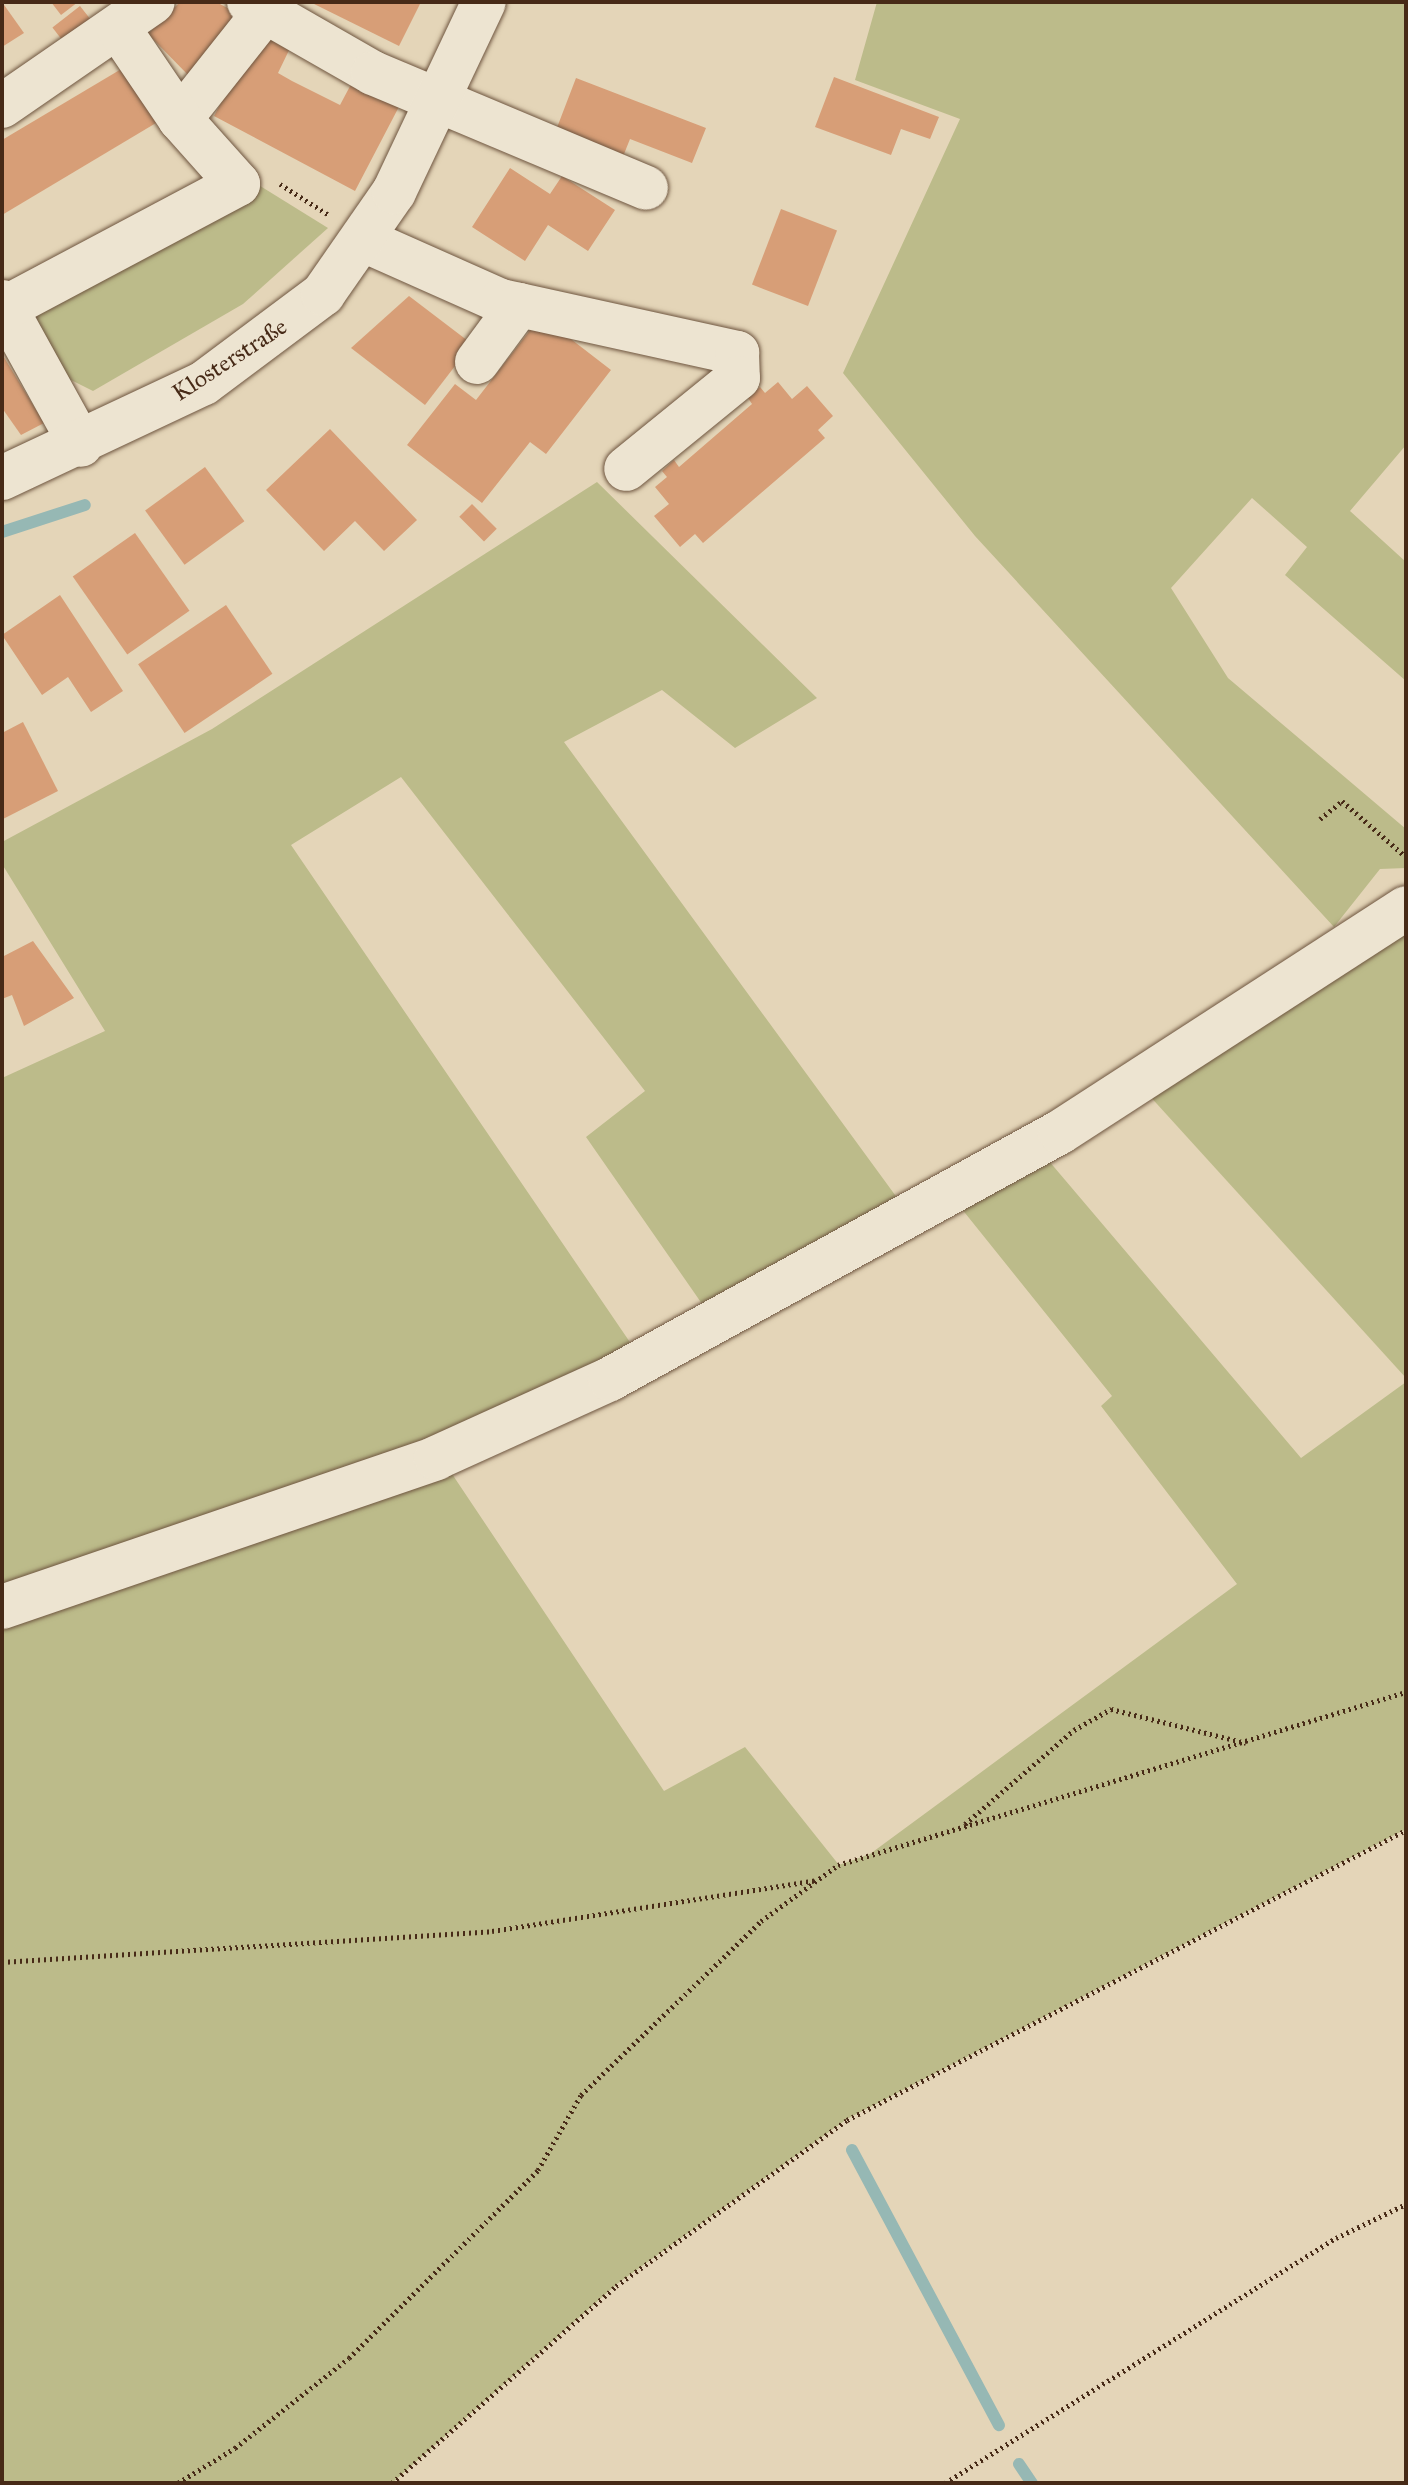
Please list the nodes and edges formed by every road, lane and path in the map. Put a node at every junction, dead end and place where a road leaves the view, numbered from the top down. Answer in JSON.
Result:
{"nodes":[{"id":1,"x":153,"y":2,"type":"edge"},
{"id":2,"x":484,"y":2,"type":"edge"},
{"id":3,"x":256,"y":7,"type":"edge"},
{"id":4,"x":119,"y":29,"type":"junction"},
{"id":5,"x":440,"y":102,"type":"junction"},
{"id":6,"x":2,"y":106,"type":"edge"},
{"id":7,"x":180,"y":119,"type":"junction"},
{"id":8,"x":646,"y":188,"type":"dead end"},
{"id":9,"x":366,"y":241,"type":"junction"},
{"id":10,"x":4,"y":305,"type":"edge"},
{"id":11,"x":519,"y":305,"type":"junction"},
{"id":12,"x":477,"y":362,"type":"dead end"},
{"id":13,"x":81,"y":445,"type":"junction"},
{"id":14,"x":626,"y":469,"type":"dead end"},
{"id":15,"x":2,"y":478,"type":"edge"},
{"id":16,"x":1320,"y":819,"type":"dead end"},
{"id":17,"x":1406,"y":857,"type":"edge"},
{"id":18,"x":1406,"y":908,"type":"edge"},
{"id":19,"x":2,"y":1607,"type":"edge"},
{"id":20,"x":1406,"y":1692,"type":"edge"},
{"id":21,"x":1247,"y":1744,"type":"junction"},
{"id":22,"x":964,"y":1826,"type":"junction"},
{"id":23,"x":1406,"y":1830,"type":"edge"},
{"id":24,"x":817,"y":1880,"type":"junction"},
{"id":25,"x":2,"y":1962,"type":"edge"},
{"id":26,"x":1406,"y":2204,"type":"edge"},
{"id":27,"x":178,"y":2483,"type":"edge"},
{"id":28,"x":392,"y":2483,"type":"edge"},
{"id":29,"x":945,"y":2483,"type":"edge"}],
"edges":[{"from":1,"to":4,"type":"street"},
{"from":2,"to":5,"type":"street","name":"Klosterstraße"},
{"from":3,"to":5,"type":"street"},
{"from":3,"to":7,"type":"street"},
{"from":4,"to":6,"type":"street"},
{"from":4,"to":7,"type":"street"},
{"from":5,"to":8,"type":"street"},
{"from":5,"to":9,"type":"street","name":"Klosterstraße"},
{"from":7,"to":10,"type":"street"},
{"from":9,"to":11,"type":"street"},
{"from":9,"to":13,"type":"street","name":"Klosterstraße"},
{"from":10,"to":13,"type":"street"},
{"from":11,"to":12,"type":"street"},
{"from":11,"to":14,"type":"street"},
{"from":13,"to":15,"type":"street","name":"Klosterstraße"},
{"from":16,"to":17,"type":"path"},
{"from":18,"to":19,"type":"street"},
{"from":20,"to":21,"type":"path"},
{"from":21,"to":22,"type":"path"},
{"from":21,"to":22,"type":"path"},
{"from":22,"to":24,"type":"path"},
{"from":23,"to":28,"type":"path"},
{"from":24,"to":25,"type":"path"},
{"from":24,"to":27,"type":"path"},
{"from":26,"to":29,"type":"path"}]}
